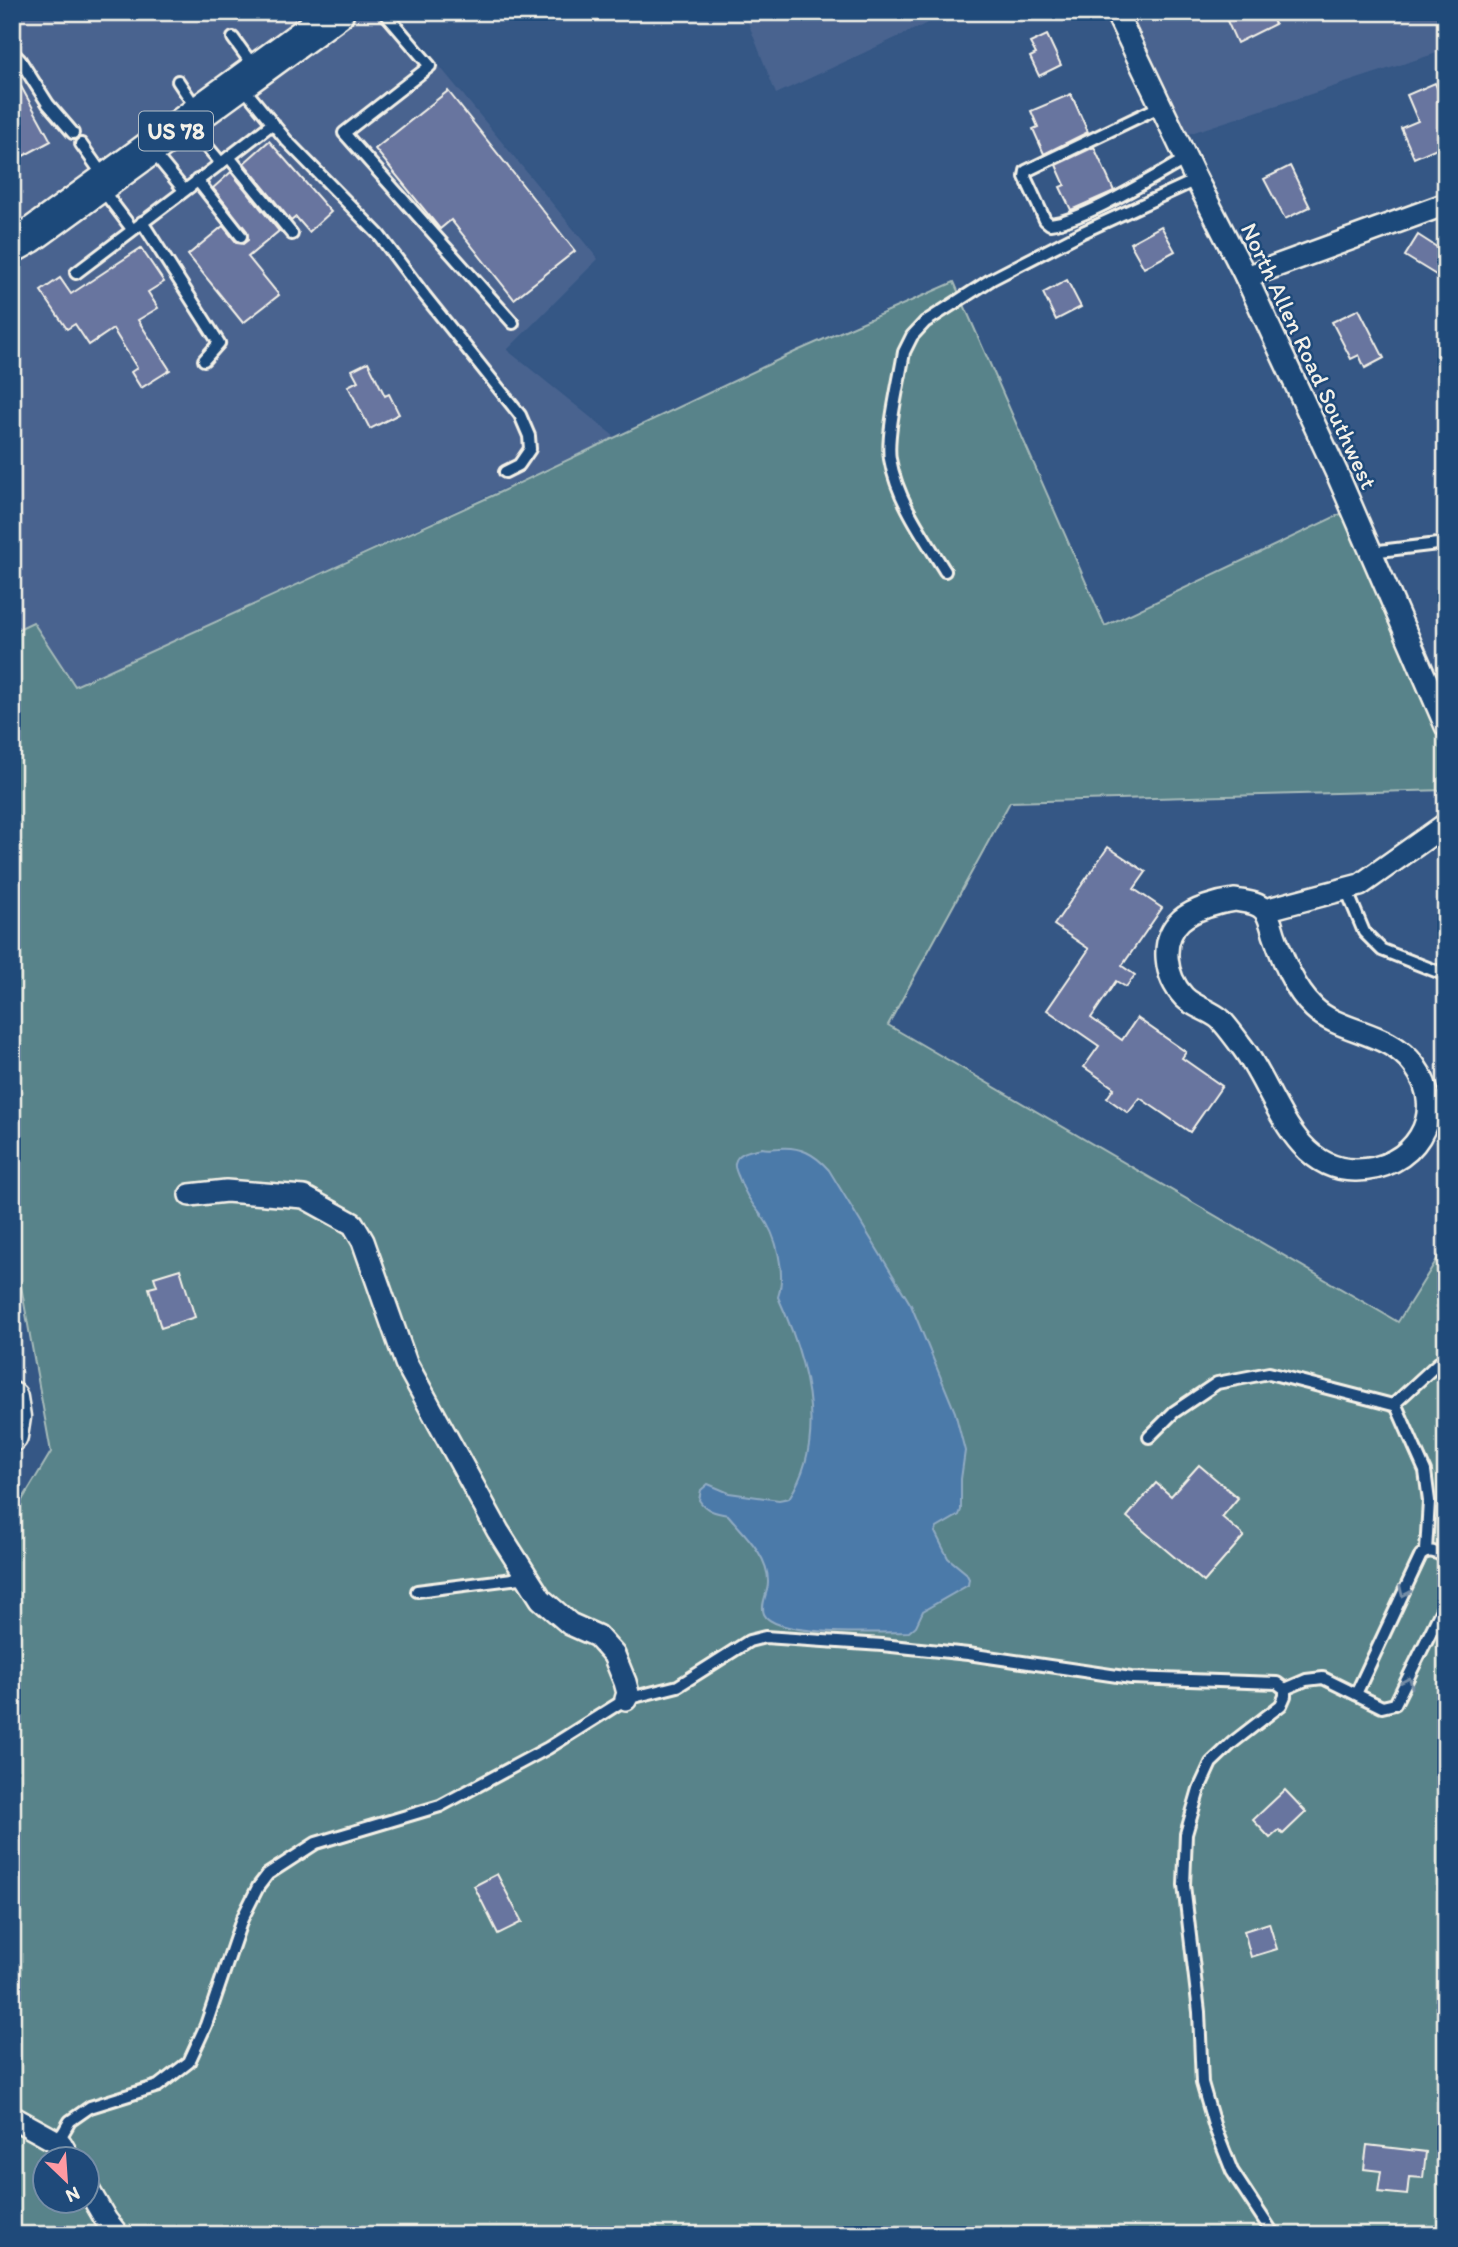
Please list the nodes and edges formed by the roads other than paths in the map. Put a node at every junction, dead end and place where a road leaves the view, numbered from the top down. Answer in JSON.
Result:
{"nodes":[{"id":1,"x":383,"y":12,"type":"edge"},
{"id":2,"x":1116,"y":12,"type":"edge"},
{"id":3,"x":321,"y":20,"type":"edge"},
{"id":4,"x":233,"y":38,"type":"dead end"},
{"id":5,"x":12,"y":52,"type":"edge"},
{"id":6,"x":249,"y":78,"type":"junction"},
{"id":7,"x":178,"y":81,"type":"dead end"},
{"id":8,"x":1161,"y":106,"type":"junction"},
{"id":9,"x":193,"y":118,"type":"junction"},
{"id":10,"x":273,"y":123,"type":"junction"},
{"id":11,"x":73,"y":132,"type":"dead end"},
{"id":12,"x":80,"y":144,"type":"dead end"},
{"id":13,"x":151,"y":149,"type":"junction"},
{"id":14,"x":1186,"y":159,"type":"junction"},
{"id":15,"x":225,"y":160,"type":"junction"},
{"id":16,"x":197,"y":180,"type":"junction"},
{"id":17,"x":1196,"y":180,"type":"junction"},
{"id":18,"x":103,"y":183,"type":"junction"},
{"id":19,"x":184,"y":190,"type":"junction"},
{"id":20,"x":1446,"y":204,"type":"edge"},
{"id":21,"x":142,"y":222,"type":"junction"},
{"id":22,"x":132,"y":229,"type":"junction"},
{"id":23,"x":292,"y":234,"type":"dead end"},
{"id":24,"x":241,"y":236,"type":"dead end"},
{"id":25,"x":13,"y":245,"type":"edge"},
{"id":26,"x":76,"y":273,"type":"dead end"},
{"id":27,"x":1246,"y":277,"type":"junction"},
{"id":28,"x":513,"y":323,"type":"dead end"},
{"id":29,"x":204,"y":360,"type":"dead end"},
{"id":30,"x":505,"y":472,"type":"dead end"},
{"id":31,"x":1446,"y":542,"type":"edge"},
{"id":32,"x":1371,"y":552,"type":"junction"},
{"id":33,"x":944,"y":571,"type":"dead end"},
{"id":34,"x":1446,"y":726,"type":"edge"},
{"id":35,"x":1446,"y":824,"type":"edge"},
{"id":36,"x":1346,"y":889,"type":"junction"},
{"id":37,"x":1265,"y":911,"type":"junction"},
{"id":38,"x":1446,"y":975,"type":"edge"},
{"id":39,"x":190,"y":1195,"type":"dead end"},
{"id":40,"x":1446,"y":1356,"type":"edge"},
{"id":41,"x":12,"y":1398,"type":"edge"},
{"id":42,"x":1395,"y":1403,"type":"junction"},
{"id":43,"x":12,"y":1436,"type":"edge"},
{"id":44,"x":1149,"y":1437,"type":"dead end"},
{"id":45,"x":1426,"y":1551,"type":"junction"},
{"id":46,"x":1446,"y":1557,"type":"edge"},
{"id":47,"x":528,"y":1577,"type":"junction"},
{"id":48,"x":417,"y":1591,"type":"dead end"},
{"id":49,"x":1446,"y":1601,"type":"edge"},
{"id":50,"x":1285,"y":1689,"type":"junction"},
{"id":51,"x":1356,"y":1694,"type":"junction"},
{"id":52,"x":626,"y":1699,"type":"junction"},
{"id":53,"x":12,"y":2117,"type":"edge"},
{"id":54,"x":56,"y":2146,"type":"edge"},
{"id":55,"x":64,"y":2146,"type":"edge"},
{"id":56,"x":102,"y":2213,"type":"edge"},
{"id":57,"x":118,"y":2235,"type":"edge"},
{"id":58,"x":1273,"y":2235,"type":"edge"}],
"edges":[{"from":1,"to":28,"type":"lane"},
{"from":2,"to":8,"type":"street","name":"North Allen Road Southwest"},
{"from":3,"to":6,"type":"main road","number":"US 78"},
{"from":4,"to":6,"type":"lane"},
{"from":5,"to":11,"type":"lane"},
{"from":6,"to":9,"type":"main road","number":"US 78"},
{"from":6,"to":10,"type":"lane"},
{"from":7,"to":9,"type":"lane"},
{"from":8,"to":14,"type":"street","name":"North Allen Road Southwest"},
{"from":8,"to":14,"type":"lane"},
{"from":9,"to":13,"type":"main road","number":"US 78"},
{"from":9,"to":15,"type":"lane"},
{"from":10,"to":15,"type":"lane"},
{"from":10,"to":30,"type":"lane"},
{"from":12,"to":18,"type":"lane"},
{"from":13,"to":18,"type":"main road","number":"US 78"},
{"from":13,"to":19,"type":"lane"},
{"from":14,"to":17,"type":"street","name":"North Allen Road Southwest"},
{"from":15,"to":16,"type":"lane"},
{"from":15,"to":23,"type":"lane"},
{"from":16,"to":19,"type":"lane"},
{"from":16,"to":24,"type":"lane"},
{"from":17,"to":27,"type":"street","name":"North Allen Road Southwest"},
{"from":17,"to":33,"type":"lane"},
{"from":18,"to":22,"type":"lane"},
{"from":18,"to":25,"type":"main road","number":"US 78"},
{"from":19,"to":21,"type":"lane"},
{"from":20,"to":27,"type":"street"},
{"from":21,"to":22,"type":"lane"},
{"from":21,"to":29,"type":"lane"},
{"from":22,"to":26,"type":"lane"},
{"from":27,"to":32,"type":"street","name":"North Allen Road Southwest"},
{"from":31,"to":32,"type":"lane"},
{"from":32,"to":34,"type":"street","name":"North Allen Road Southwest"},
{"from":35,"to":36,"type":"street"},
{"from":36,"to":37,"type":"street"},
{"from":36,"to":38,"type":"lane"},
{"from":37,"to":37,"type":"street"},
{"from":39,"to":47,"type":"street"},
{"from":40,"to":42,"type":"lane"},
{"from":41,"to":43,"type":"street"},
{"from":42,"to":44,"type":"lane"},
{"from":42,"to":45,"type":"lane"},
{"from":45,"to":46,"type":"lane"},
{"from":45,"to":51,"type":"lane","one_way":true},
{"from":47,"to":48,"type":"lane"},
{"from":47,"to":52,"type":"street"},
{"from":51,"to":49,"type":"lane","one_way":true},
{"from":50,"to":51,"type":"lane"},
{"from":50,"to":52,"type":"lane"},
{"from":50,"to":58,"type":"lane"},
{"from":52,"to":55,"type":"lane"},
{"from":53,"to":54,"type":"street"},
{"from":56,"to":57,"type":"street"}]}
